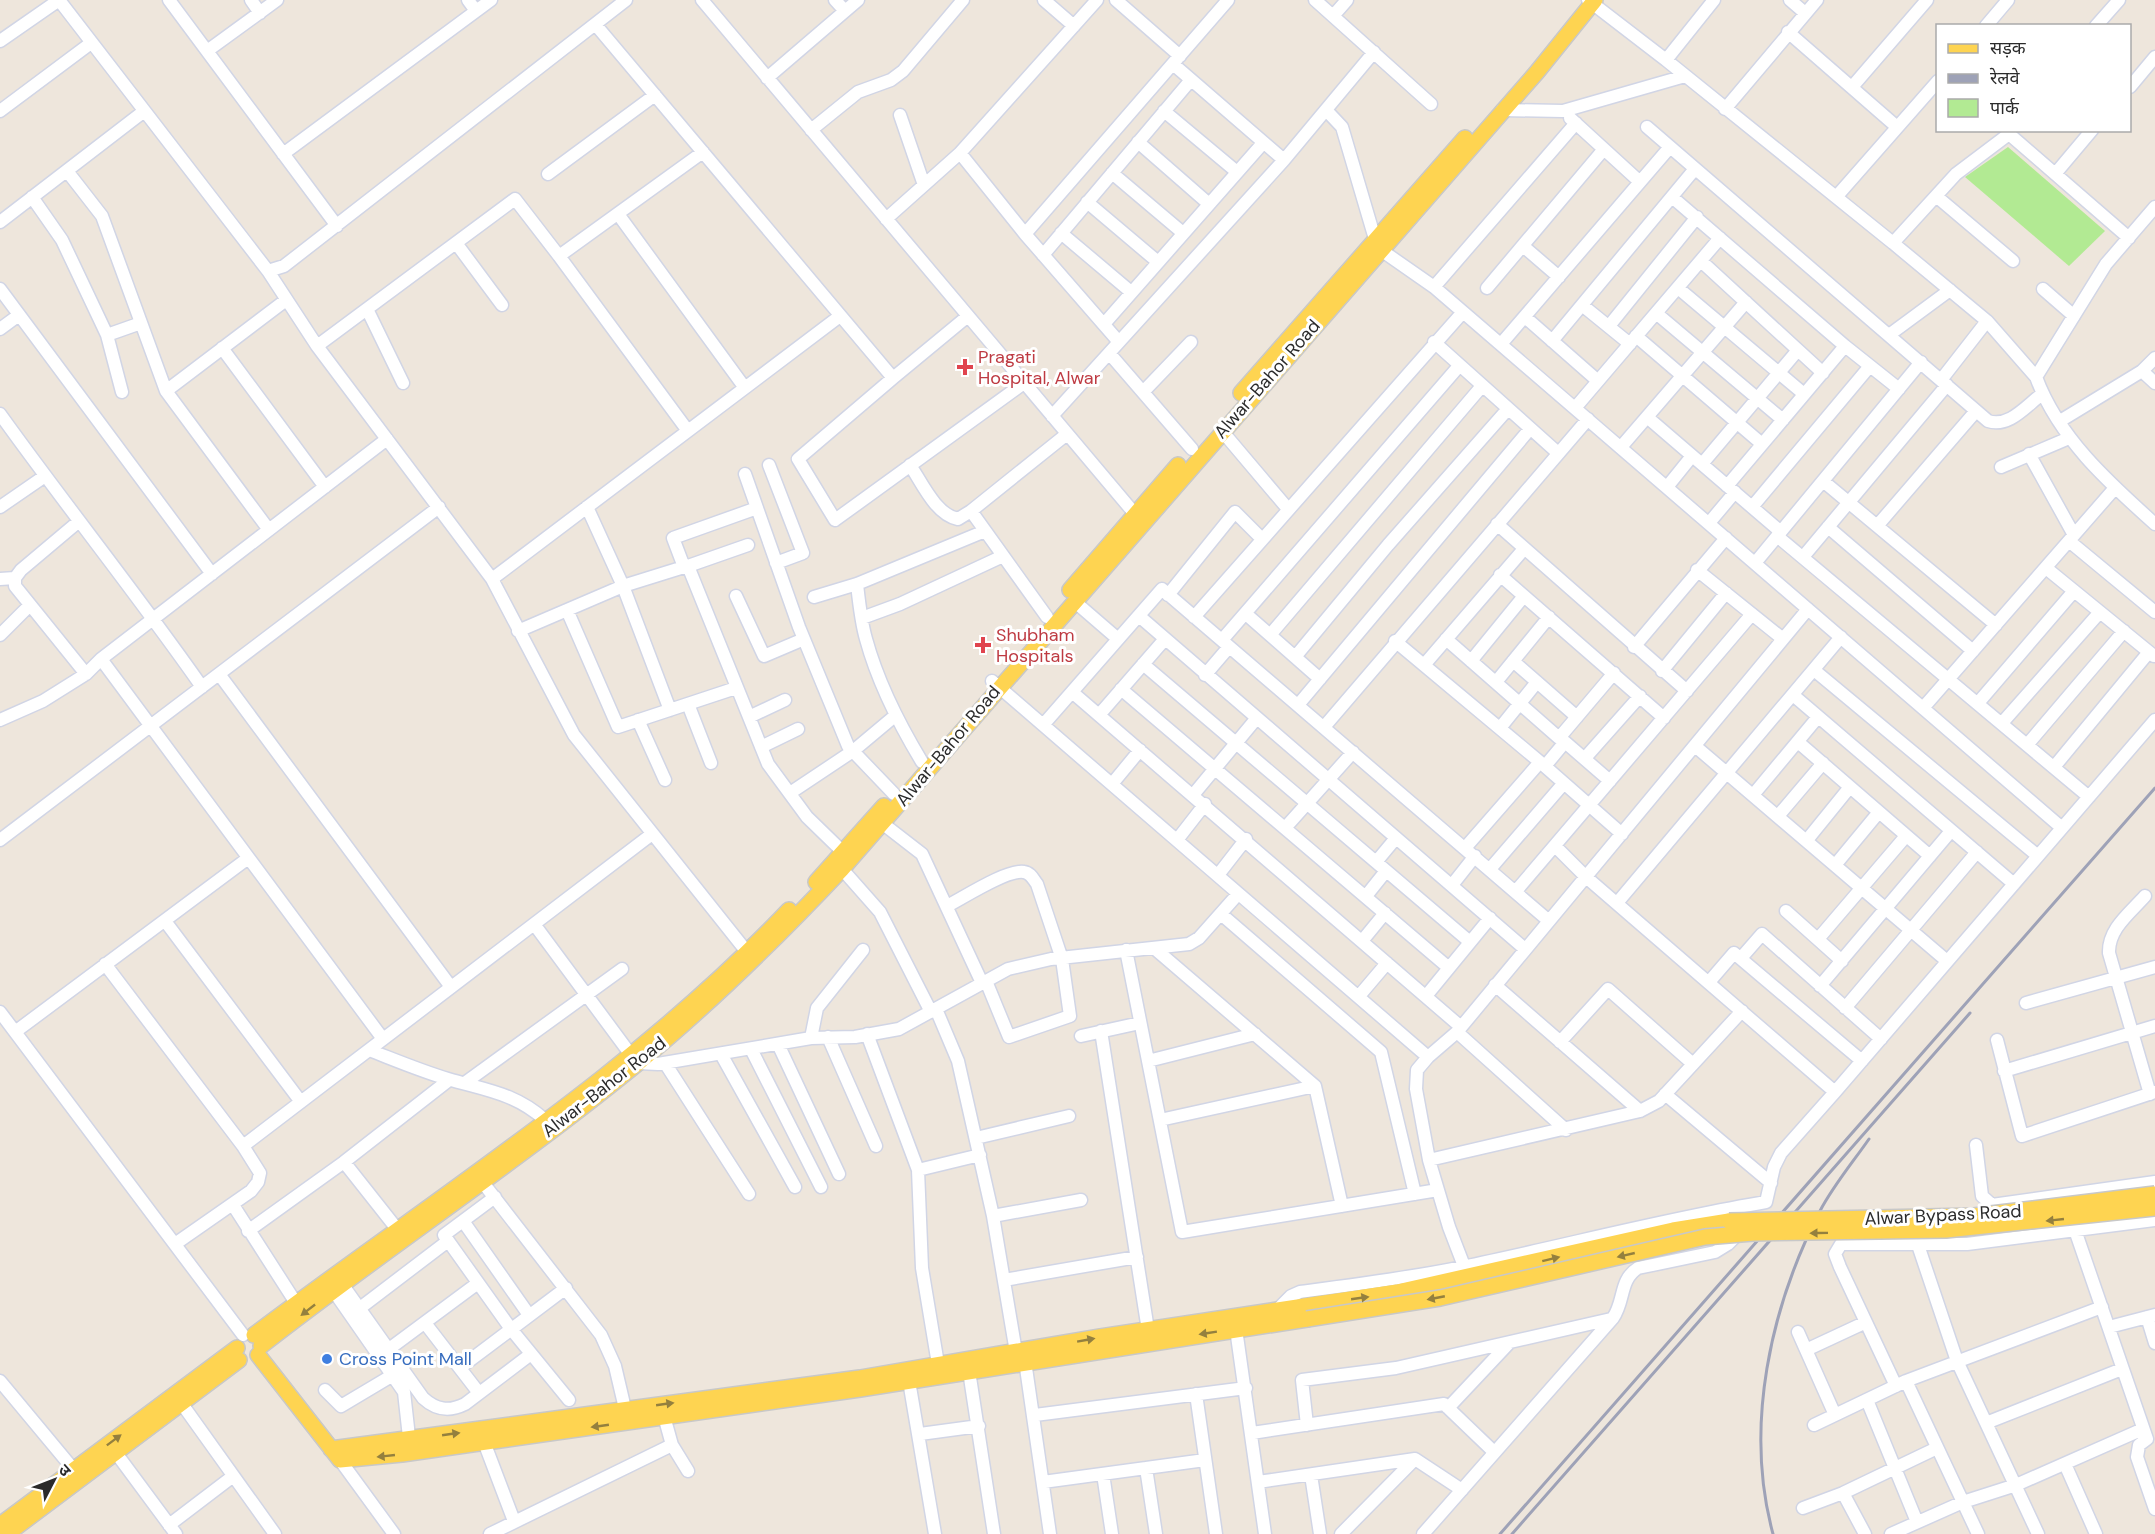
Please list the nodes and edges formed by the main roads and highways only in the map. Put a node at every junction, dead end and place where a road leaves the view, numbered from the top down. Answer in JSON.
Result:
{"nodes":[{"id":1,"x":1590,"y":1,"type":"edge"},
{"id":2,"x":1378,"y":244,"type":"junction"},
{"id":3,"x":1139,"y":519,"type":"junction"},
{"id":4,"x":995,"y":684,"type":"junction"},
{"id":5,"x":634,"y":1059,"type":"junction"},
{"id":6,"x":478,"y":1176,"type":"junction"},
{"id":7,"x":2155,"y":1194,"type":"edge"},
{"id":8,"x":2155,"y":1208,"type":"edge"},
{"id":9,"x":1305,"y":1312,"type":"junction"},
{"id":10,"x":250,"y":1346,"type":"junction"},
{"id":11,"x":1020,"y":1359,"type":"junction"},
{"id":12,"x":754,"y":1398,"type":"junction"},
{"id":13,"x":626,"y":1415,"type":"junction"},
{"id":14,"x":410,"y":1447,"type":"junction"},
{"id":15,"x":0,"y":1525,"type":"edge"},
{"id":16,"x":7,"y":1534,"type":"edge"}],
"edges":[{"from":1,"to":2,"type":"main road","name":"Alwar-Bahor Road"},
{"from":1,"to":2,"type":"main road","name":"Alwar-Bahor Road"},
{"from":2,"to":3,"type":"main road","name":"Alwar-Bahor Road"},
{"from":2,"to":3,"type":"main road","name":"Alwar-Bahor Road"},
{"from":3,"to":4,"type":"main road","name":"Alwar-Bahor Road"},
{"from":3,"to":4,"type":"main road","name":"Alwar-Bahor Road"},
{"from":4,"to":5,"type":"main road","name":"Alwar-Bahor Road"},
{"from":4,"to":5,"type":"main road","name":"Alwar-Bahor Road"},
{"from":5,"to":6,"type":"main road","name":"Alwar-Bahor Road"},
{"from":5,"to":6,"type":"main road","name":"Alwar-Bahor Road"},
{"from":6,"to":10,"type":"main road","name":"Alwar-Bahor Road","one_way":true},
{"from":6,"to":10,"type":"main road","name":"Alwar-Bahor Road"},
{"from":9,"to":7,"type":"main road","name":"Alwar Bypass Road","one_way":true,"bridge":true},
{"from":8,"to":9,"type":"main road","one_way":true,"bridge":true},
{"from":9,"to":11,"type":"main road","one_way":true},
{"from":11,"to":9,"type":"main road","one_way":true},
{"from":10,"to":14,"type":"main road"},
{"from":15,"to":10,"type":"main road","one_way":true},
{"from":10,"to":16,"type":"main road"},
{"from":11,"to":12,"type":"main road"},
{"from":11,"to":12,"type":"main road"},
{"from":13,"to":12,"type":"main road","one_way":true},
{"from":12,"to":13,"type":"main road"},
{"from":14,"to":13,"type":"main road","one_way":true},
{"from":13,"to":14,"type":"main road","one_way":true}]}
